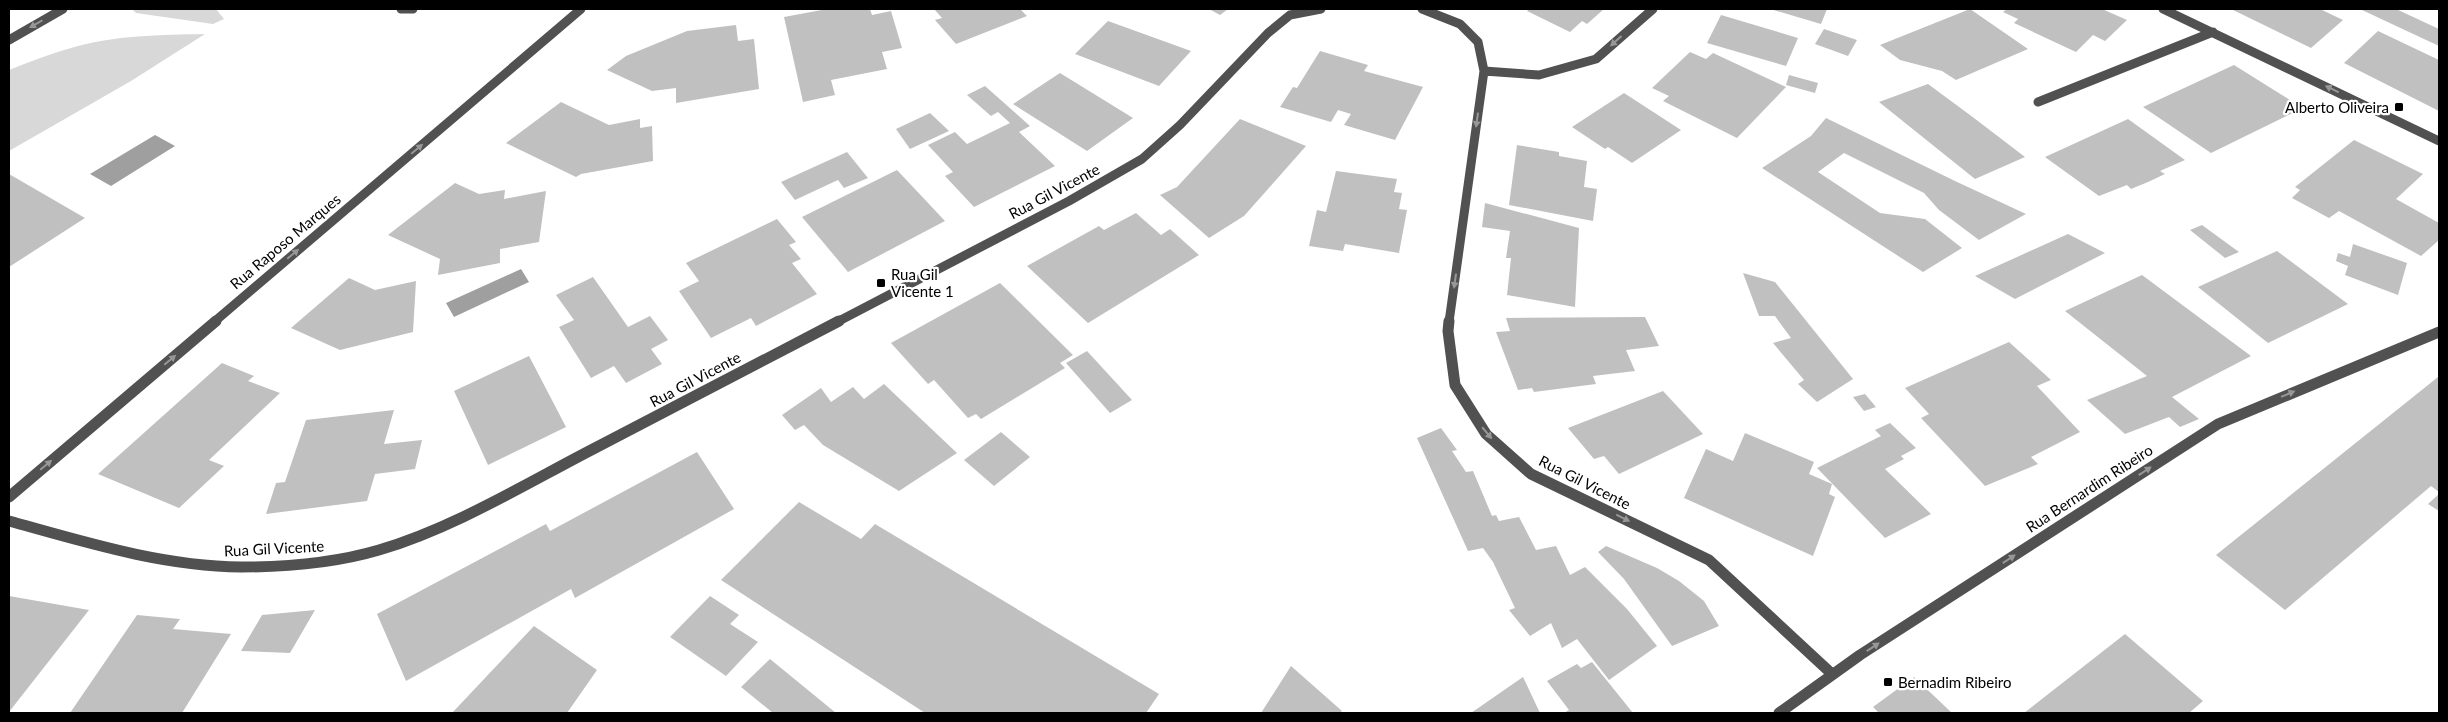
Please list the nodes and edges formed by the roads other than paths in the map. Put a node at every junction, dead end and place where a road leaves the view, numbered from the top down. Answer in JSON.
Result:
{"nodes":[{"id":1,"x":63,"y":9,"type":"edge"},
{"id":2,"x":400,"y":9,"type":"edge"},
{"id":3,"x":413,"y":9,"type":"edge"},
{"id":4,"x":582,"y":9,"type":"edge"},
{"id":5,"x":1321,"y":9,"type":"edge"},
{"id":6,"x":1422,"y":9,"type":"edge"},
{"id":7,"x":1653,"y":9,"type":"edge"},
{"id":8,"x":2163,"y":9,"type":"edge"},
{"id":9,"x":2213,"y":32,"type":"junction"},
{"id":10,"x":9,"y":40,"type":"edge"},
{"id":11,"x":1484,"y":71,"type":"junction"},
{"id":12,"x":2038,"y":102,"type":"dead end"},
{"id":13,"x":2439,"y":141,"type":"edge"},
{"id":14,"x":2439,"y":332,"type":"edge"},
{"id":15,"x":9,"y":497,"type":"edge"},
{"id":16,"x":9,"y":521,"type":"edge"},
{"id":17,"x":1832,"y":674,"type":"junction"},
{"id":18,"x":1779,"y":713,"type":"edge"}],
"edges":[{"from":1,"to":10,"type":"street","one_way":true},
{"from":2,"to":3,"type":"street"},
{"from":15,"to":4,"type":"street","name":"Rua Raposo Marques","one_way":true},
{"from":5,"to":16,"type":"street","name":"Rua Gil Vicente"},
{"from":6,"to":11,"type":"street","name":"Rua Gil Vicente"},
{"from":7,"to":11,"type":"street","one_way":true},
{"from":8,"to":9,"type":"street"},
{"from":9,"to":12,"type":"street"},
{"from":13,"to":9,"type":"street","one_way":true},
{"from":11,"to":17,"type":"street","name":"Rua Gil Vicente","one_way":true},
{"from":17,"to":14,"type":"street","name":"Rua Bernardim Ribeiro","one_way":true},
{"from":17,"to":18,"type":"street","name":"Rua Bernardim Ribeiro"}]}
